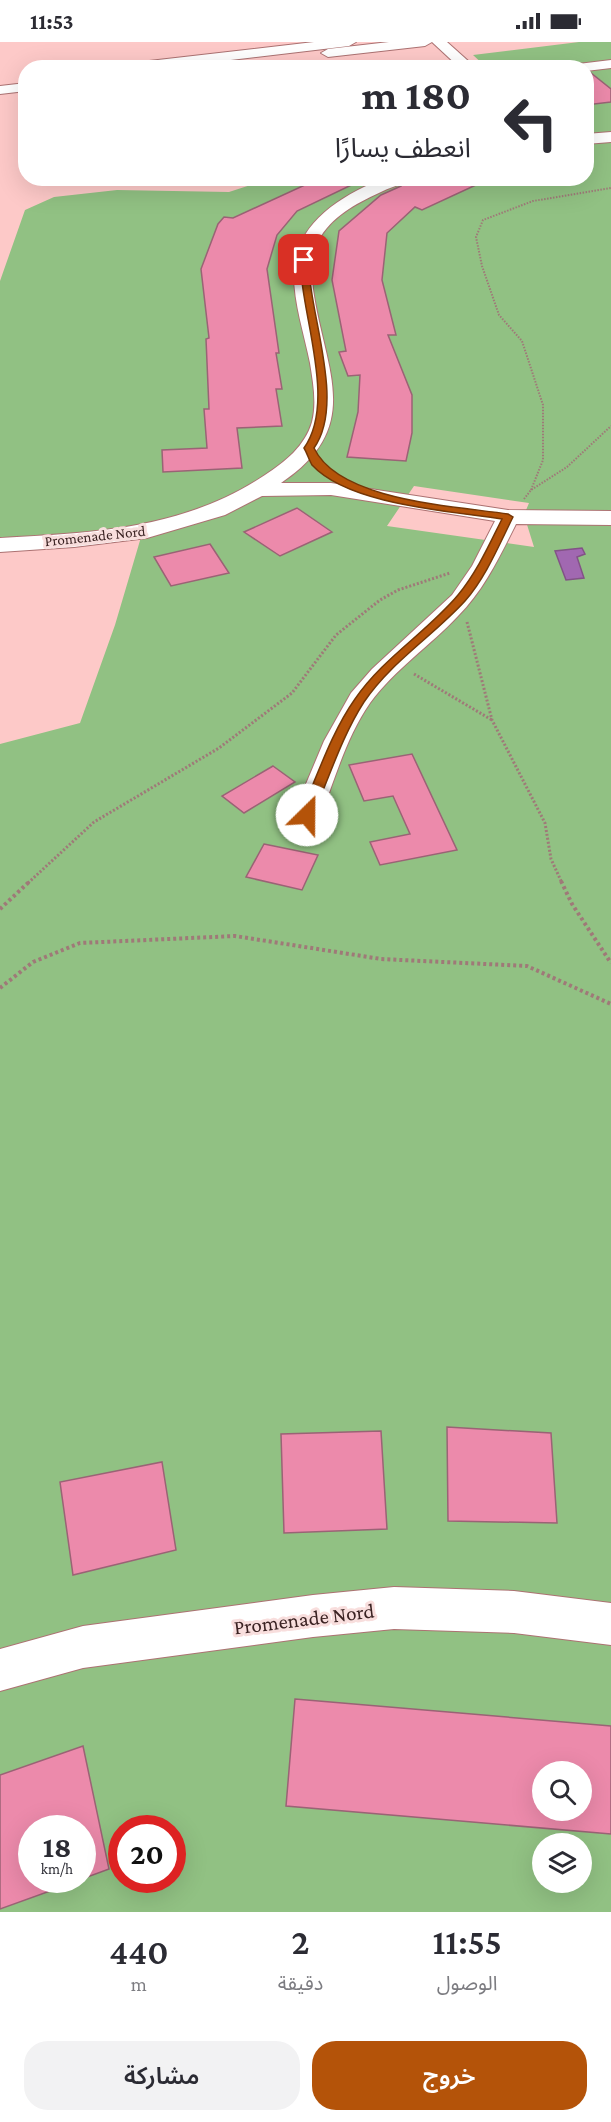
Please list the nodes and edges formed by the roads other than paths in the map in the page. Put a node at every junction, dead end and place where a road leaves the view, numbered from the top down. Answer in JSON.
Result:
{"nodes":[{"id":1,"x":349,"y":42,"type":"edge"},
{"id":2,"x":419,"y":42,"type":"edge"},
{"id":3,"x":425,"y":42,"type":"edge"},
{"id":4,"x":439,"y":42,"type":"edge"},
{"id":5,"x":366,"y":49,"type":"junction"},
{"id":6,"x":193,"y":60,"type":"edge"},
{"id":7,"x":272,"y":60,"type":"edge"},
{"id":8,"x":379,"y":60,"type":"edge"},
{"id":9,"x":439,"y":60,"type":"edge"},
{"id":10,"x":460,"y":60,"type":"edge"},
{"id":11,"x":611,"y":64,"type":"edge"},
{"id":12,"x":594,"y":66,"type":"edge"},
{"id":13,"x":611,"y":73,"type":"edge"},
{"id":14,"x":594,"y":75,"type":"edge"},
{"id":15,"x":18,"y":79,"type":"edge"},
{"id":16,"x":0,"y":81,"type":"edge"},
{"id":17,"x":18,"y":88,"type":"edge"},
{"id":18,"x":0,"y":90,"type":"edge"},
{"id":19,"x":611,"y":138,"type":"edge"},
{"id":20,"x":594,"y":139,"type":"edge"},
{"id":21,"x":382,"y":186,"type":"edge"},
{"id":22,"x":316,"y":460,"type":"junction"},
{"id":23,"x":261,"y":490,"type":"junction"},
{"id":24,"x":379,"y":498,"type":"junction"},
{"id":25,"x":508,"y":517,"type":"junction"},
{"id":26,"x":611,"y":518,"type":"edge"},
{"id":27,"x":0,"y":545,"type":"edge"},
{"id":28,"x":307,"y":815,"type":"dead end"},
{"id":29,"x":611,"y":1624,"type":"edge"},
{"id":30,"x":0,"y":1670,"type":"edge"}],
"edges":[{"from":1,"to":6,"type":"street"},
{"from":2,"to":3,"type":"street"},
{"from":2,"to":5,"type":"street"},
{"from":2,"to":9,"type":"street"},
{"from":4,"to":10,"type":"street"},
{"from":5,"to":7,"type":"street"},
{"from":5,"to":8,"type":"street"},
{"from":11,"to":12,"type":"street"},
{"from":13,"to":14,"type":"street"},
{"from":15,"to":16,"type":"street"},
{"from":17,"to":18,"type":"street"},
{"from":19,"to":20,"type":"street"},
{"from":21,"to":22,"type":"street","name":"Promenade Nord"},
{"from":22,"to":23,"type":"street","name":"Promenade Nord"},
{"from":22,"to":24,"type":"street"},
{"from":23,"to":24,"type":"street"},
{"from":23,"to":27,"type":"street","name":"Promenade Nord"},
{"from":24,"to":25,"type":"street"},
{"from":25,"to":26,"type":"street"},
{"from":25,"to":28,"type":"street"},
{"from":29,"to":30,"type":"street","name":"Promenade Nord"}]}
